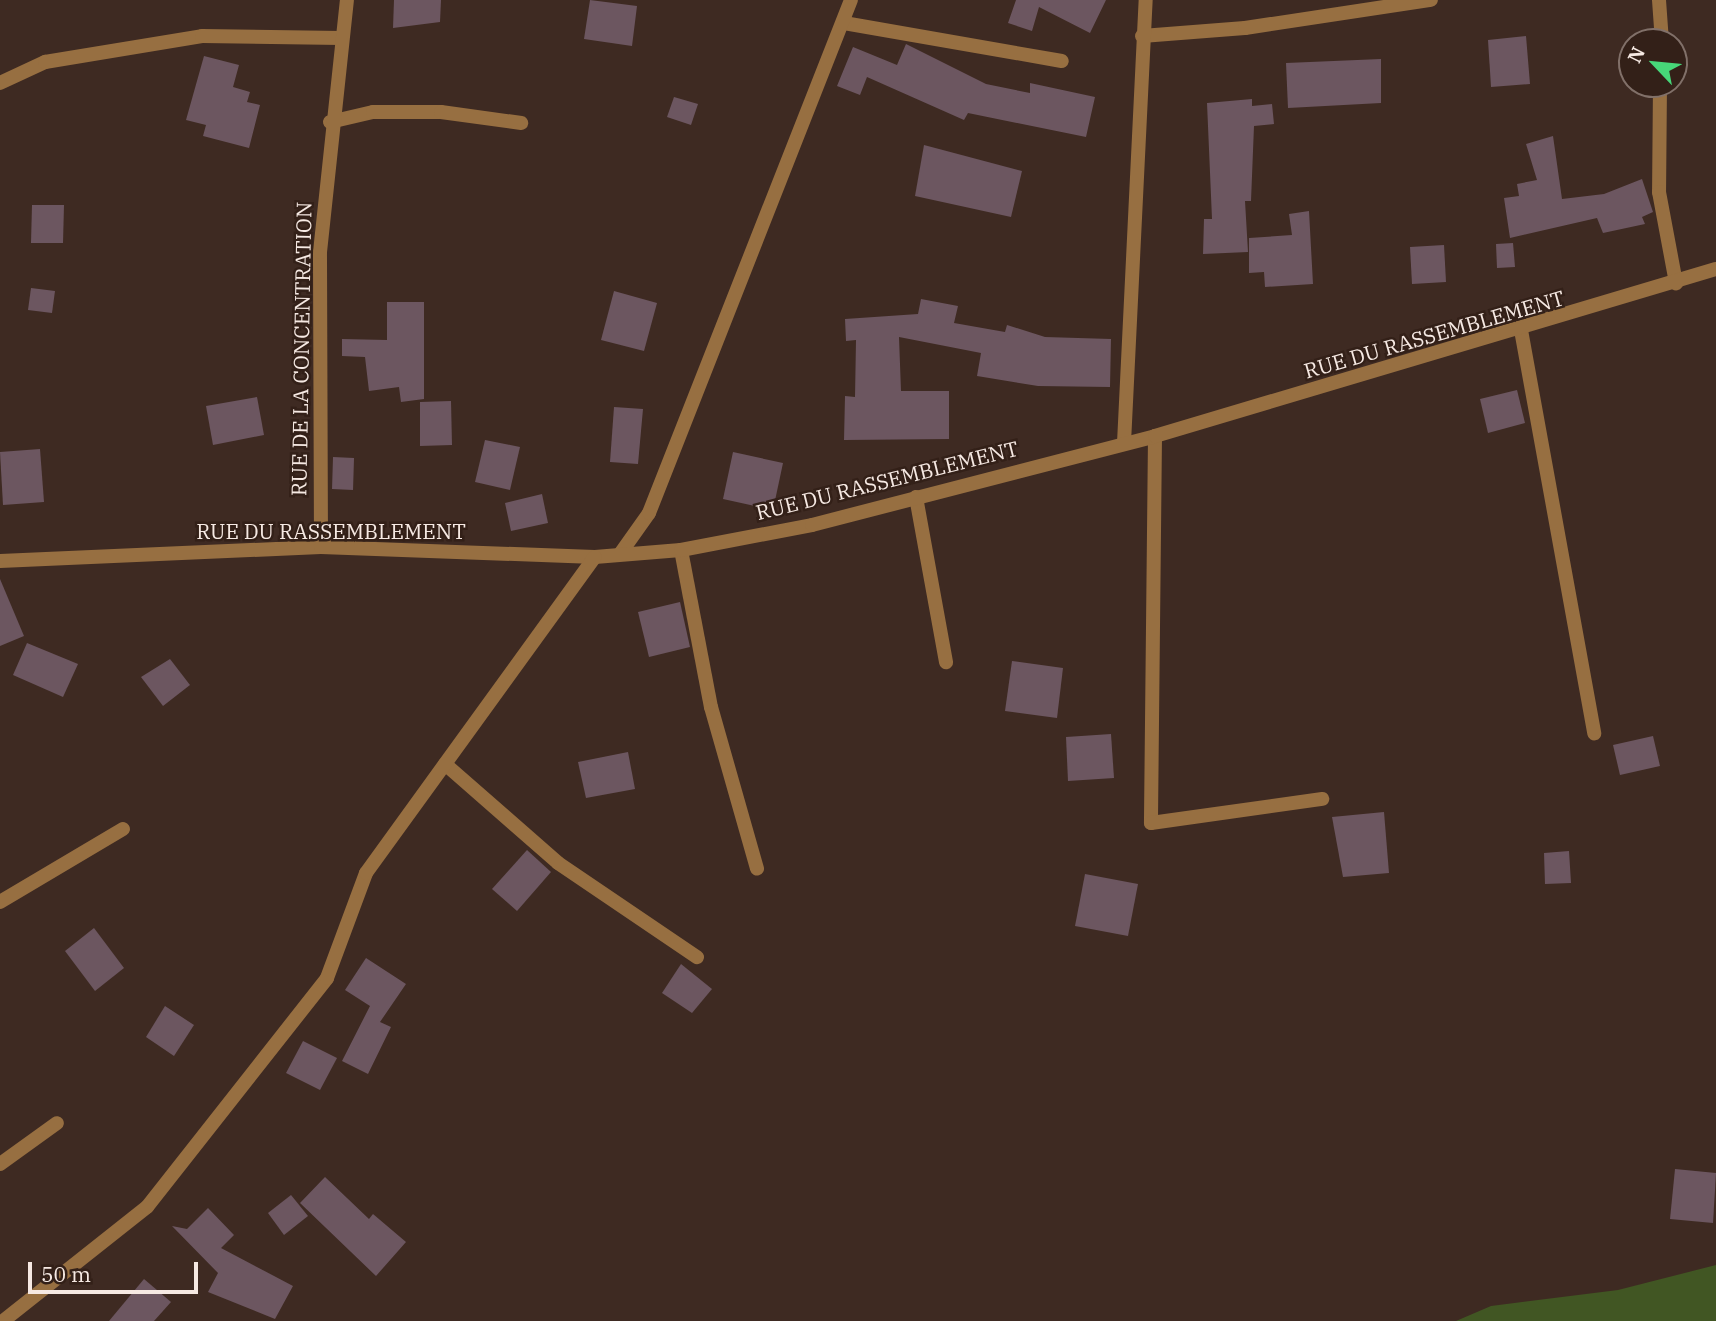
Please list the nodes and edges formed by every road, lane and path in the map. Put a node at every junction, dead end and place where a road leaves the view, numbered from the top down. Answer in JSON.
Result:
{"nodes":[{"id":1,"x":347,"y":0,"type":"edge"},
{"id":2,"x":851,"y":0,"type":"edge"},
{"id":3,"x":1146,"y":0,"type":"edge"},
{"id":4,"x":1431,"y":0,"type":"edge"},
{"id":5,"x":1659,"y":0,"type":"edge"},
{"id":6,"x":844,"y":23,"type":"junction"},
{"id":7,"x":1661,"y":28,"type":"edge"},
{"id":8,"x":1142,"y":36,"type":"junction"},
{"id":9,"x":341,"y":38,"type":"junction"},
{"id":10,"x":1062,"y":61,"type":"dead end"},
{"id":11,"x":0,"y":83,"type":"edge"},
{"id":12,"x":1660,"y":98,"type":"edge"},
{"id":13,"x":330,"y":122,"type":"junction"},
{"id":14,"x":521,"y":123,"type":"dead end"},
{"id":15,"x":1716,"y":269,"type":"edge"},
{"id":16,"x":1676,"y":283,"type":"junction"},
{"id":17,"x":1521,"y":330,"type":"junction"},
{"id":18,"x":1155,"y":436,"type":"junction"},
{"id":19,"x":1124,"y":443,"type":"junction"},
{"id":20,"x":916,"y":496,"type":"junction"},
{"id":21,"x":321,"y":547,"type":"junction"},
{"id":22,"x":681,"y":550,"type":"junction"},
{"id":23,"x":620,"y":554,"type":"junction"},
{"id":24,"x":595,"y":557,"type":"junction"},
{"id":25,"x":0,"y":561,"type":"edge"},
{"id":26,"x":946,"y":662,"type":"dead end"},
{"id":27,"x":1594,"y":733,"type":"dead end"},
{"id":28,"x":445,"y":764,"type":"junction"},
{"id":29,"x":1322,"y":799,"type":"dead end"},
{"id":30,"x":123,"y":829,"type":"dead end"},
{"id":31,"x":757,"y":869,"type":"dead end"},
{"id":32,"x":0,"y":902,"type":"edge"},
{"id":33,"x":697,"y":957,"type":"dead end"},
{"id":34,"x":57,"y":1124,"type":"dead end"},
{"id":35,"x":0,"y":1164,"type":"edge"},
{"id":36,"x":3,"y":1321,"type":"edge"}],
"edges":[{"from":1,"to":9,"type":"street","name":"RUE DE LA CONCENTRATION"},
{"from":2,"to":6,"type":"street"},
{"from":3,"to":8,"type":"street"},
{"from":4,"to":8,"type":"street"},
{"from":5,"to":7,"type":"street"},
{"from":6,"to":10,"type":"street"},
{"from":6,"to":23,"type":"street"},
{"from":8,"to":19,"type":"street"},
{"from":9,"to":11,"type":"street"},
{"from":9,"to":13,"type":"street","name":"RUE DE LA CONCENTRATION"},
{"from":12,"to":16,"type":"street"},
{"from":13,"to":14,"type":"street"},
{"from":13,"to":21,"type":"street","name":"RUE DE LA CONCENTRATION"},
{"from":15,"to":16,"type":"street","name":"RUE DU RASSEMBLEMENT"},
{"from":16,"to":17,"type":"street","name":"RUE DU RASSEMBLEMENT"},
{"from":17,"to":18,"type":"street","name":"RUE DU RASSEMBLEMENT"},
{"from":17,"to":27,"type":"street"},
{"from":18,"to":19,"type":"street","name":"RUE DU RASSEMBLEMENT"},
{"from":18,"to":29,"type":"street"},
{"from":19,"to":20,"type":"street","name":"RUE DU RASSEMBLEMENT"},
{"from":20,"to":22,"type":"street","name":"RUE DU RASSEMBLEMENT"},
{"from":20,"to":26,"type":"street"},
{"from":21,"to":24,"type":"street","name":"RUE DU RASSEMBLEMENT"},
{"from":21,"to":25,"type":"street","name":"RUE DU RASSEMBLEMENT"},
{"from":22,"to":23,"type":"street","name":"RUE DU RASSEMBLEMENT"},
{"from":22,"to":31,"type":"street"},
{"from":23,"to":24,"type":"street","name":"RUE DU RASSEMBLEMENT"},
{"from":24,"to":28,"type":"street"},
{"from":28,"to":33,"type":"street"},
{"from":28,"to":36,"type":"street"},
{"from":30,"to":32,"type":"street"},
{"from":34,"to":35,"type":"street"}]}
